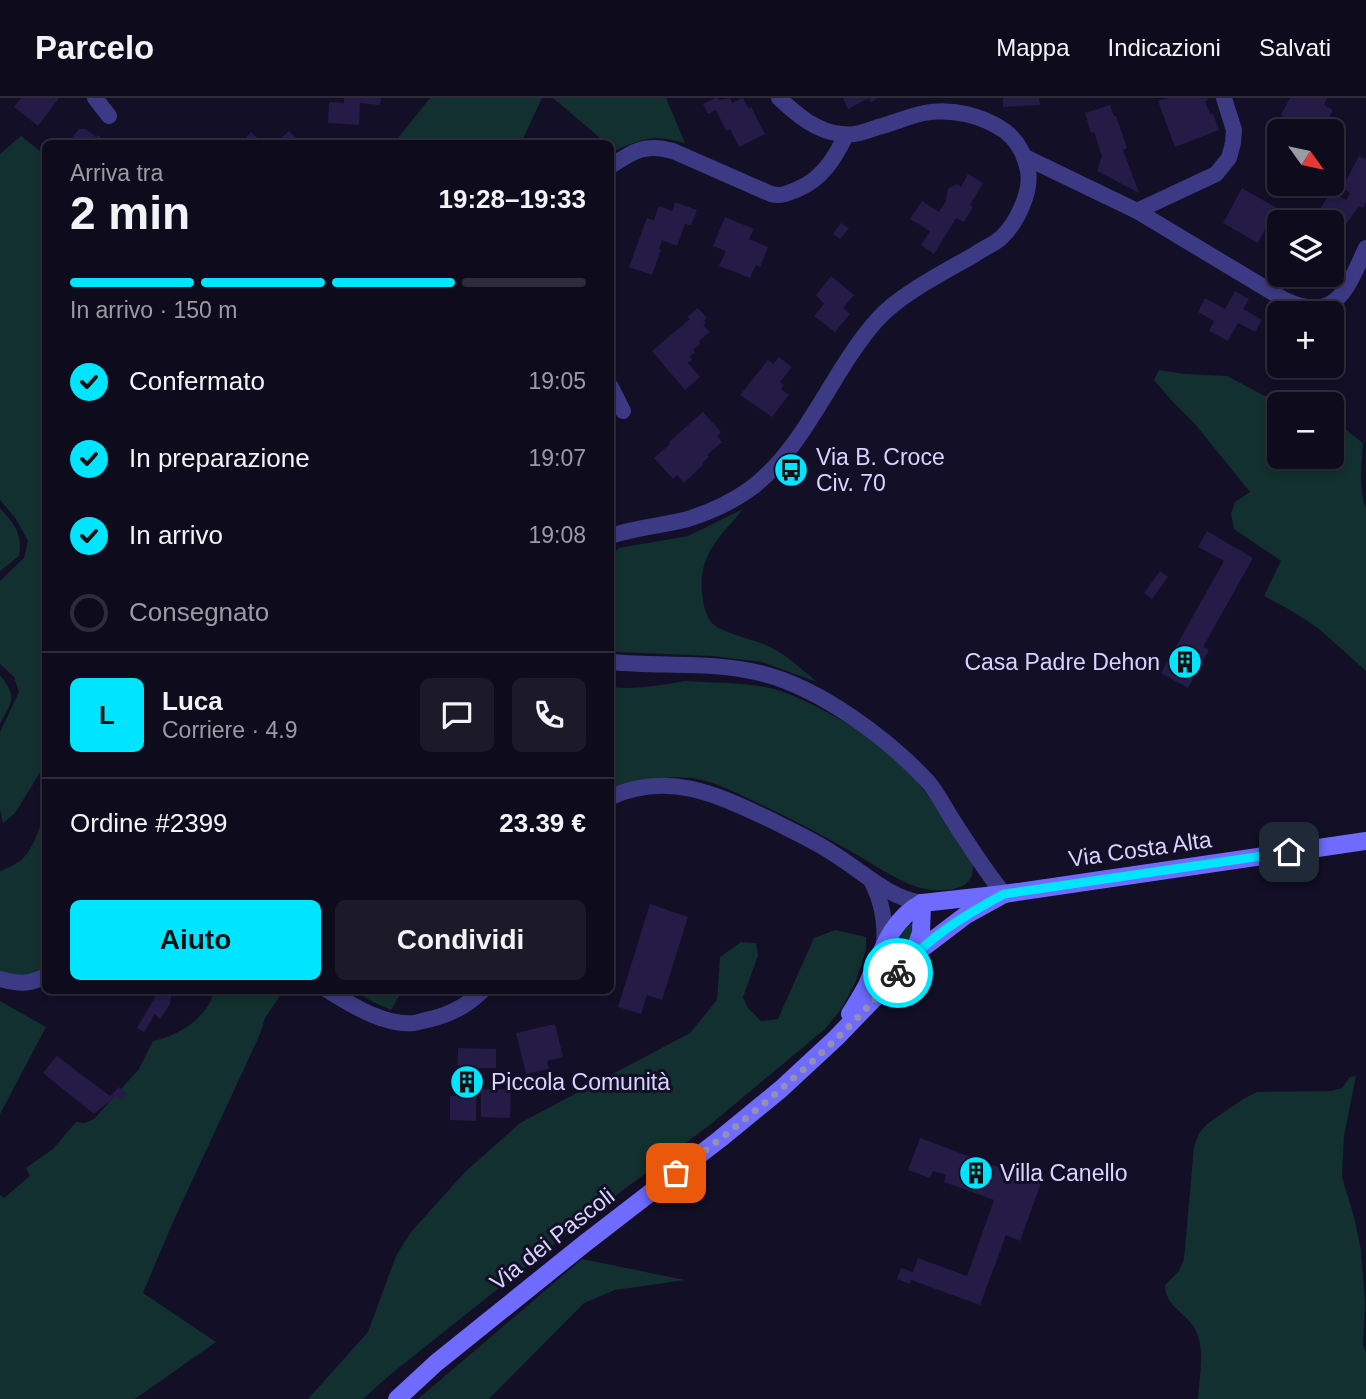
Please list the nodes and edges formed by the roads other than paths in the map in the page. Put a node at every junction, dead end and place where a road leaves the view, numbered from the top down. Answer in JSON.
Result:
{"nodes":[{"id":1,"x":95,"y":98,"type":"edge"},
{"id":2,"x":779,"y":98,"type":"edge"},
{"id":3,"x":1224,"y":98,"type":"edge"},
{"id":4,"x":109,"y":116,"type":"dead end"},
{"id":5,"x":846,"y":135,"type":"junction"},
{"id":6,"x":1025,"y":157,"type":"junction"},
{"id":7,"x":614,"y":164,"type":"edge"},
{"id":8,"x":1137,"y":211,"type":"junction"},
{"id":9,"x":1366,"y":248,"type":"edge"},
{"id":10,"x":614,"y":393,"type":"edge"},
{"id":11,"x":623,"y":411,"type":"dead end"},
{"id":12,"x":614,"y":535,"type":"edge"},
{"id":13,"x":614,"y":662,"type":"edge"},
{"id":14,"x":614,"y":796,"type":"edge"},
{"id":15,"x":1366,"y":841,"type":"edge"},
{"id":16,"x":871,"y":880,"type":"junction"},
{"id":17,"x":1004,"y":894,"type":"junction"},
{"id":18,"x":922,"y":903,"type":"junction"},
{"id":19,"x":884,"y":944,"type":"junction"},
{"id":20,"x":912,"y":956,"type":"junction"},
{"id":21,"x":42,"y":978,"type":"edge"},
{"id":22,"x":0,"y":979,"type":"edge"},
{"id":23,"x":334,"y":994,"type":"edge"},
{"id":24,"x":478,"y":994,"type":"edge"},
{"id":25,"x":836,"y":1038,"type":"junction"},
{"id":26,"x":397,"y":1399,"type":"edge"}],
"edges":[{"from":1,"to":4,"type":"street"},
{"from":2,"to":5,"type":"street"},
{"from":3,"to":8,"type":"street"},
{"from":5,"to":6,"type":"street"},
{"from":5,"to":7,"type":"street"},
{"from":6,"to":8,"type":"street"},
{"from":6,"to":12,"type":"street"},
{"from":8,"to":9,"type":"street"},
{"from":10,"to":11,"type":"street"},
{"from":13,"to":17,"type":"street"},
{"from":14,"to":16,"type":"street"},
{"from":15,"to":17,"type":"street","name":"Via Costa Alta"},
{"from":16,"to":18,"type":"street"},
{"from":16,"to":19,"type":"street","name":"Via dei Pascoli"},
{"from":17,"to":18,"type":"street","name":"Via Costa Alta"},
{"from":17,"to":20,"type":"street","name":"Via dei Pascoli"},
{"from":18,"to":19,"type":"street","name":"Via dei Pascoli"},
{"from":18,"to":20,"type":"street"},
{"from":19,"to":25,"type":"street","name":"Via dei Pascoli"},
{"from":20,"to":25,"type":"street","name":"Via dei Pascoli"},
{"from":21,"to":22,"type":"street"},
{"from":23,"to":24,"type":"street"},
{"from":25,"to":26,"type":"street","name":"Via dei Pascoli"}]}
